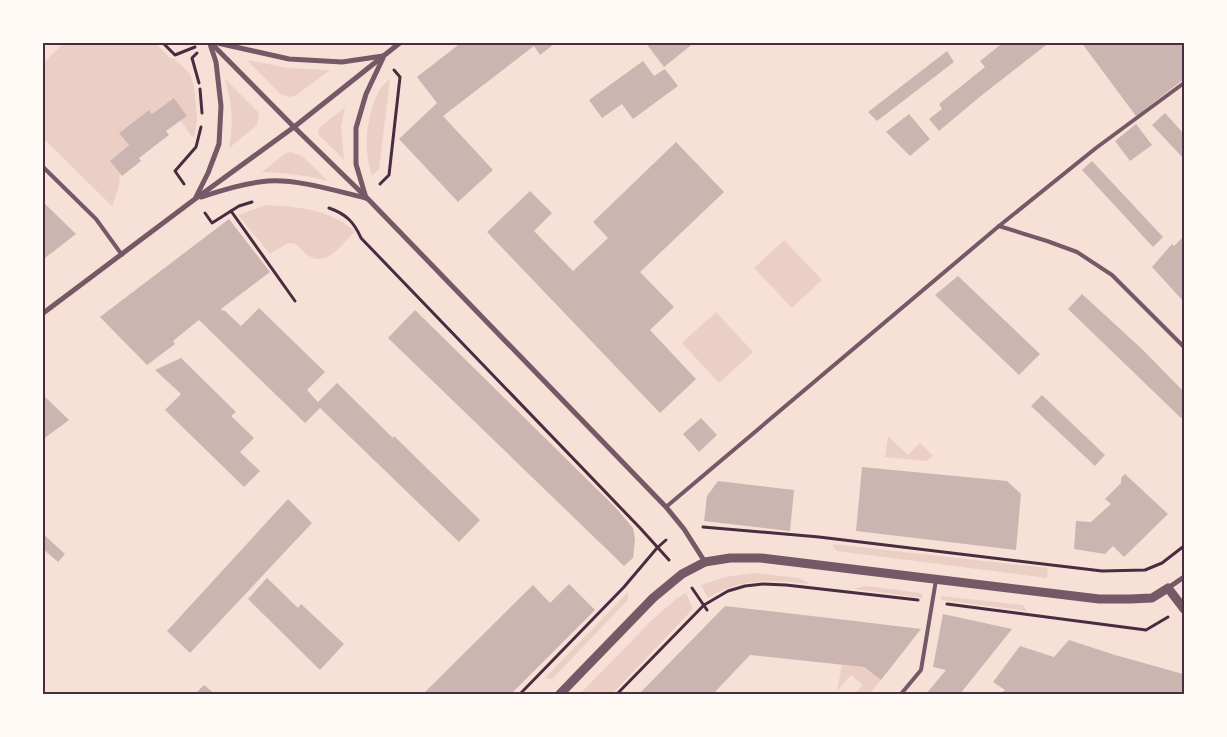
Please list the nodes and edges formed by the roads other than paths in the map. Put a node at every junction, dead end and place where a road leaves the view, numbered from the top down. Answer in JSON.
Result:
{"nodes":[{"id":1,"x":211,"y":42,"type":"edge"},
{"id":2,"x":401,"y":42,"type":"edge"},
{"id":3,"x":384,"y":56,"type":"junction"},
{"id":4,"x":1184,"y":83,"type":"edge"},
{"id":5,"x":294,"y":127,"type":"junction"},
{"id":6,"x":42,"y":166,"type":"edge"},
{"id":7,"x":367,"y":198,"type":"junction"},
{"id":8,"x":195,"y":199,"type":"junction"},
{"id":9,"x":999,"y":226,"type":"junction"},
{"id":10,"x":122,"y":255,"type":"junction"},
{"id":11,"x":42,"y":314,"type":"edge"},
{"id":12,"x":1184,"y":346,"type":"edge"},
{"id":13,"x":666,"y":507,"type":"junction"},
{"id":14,"x":705,"y":562,"type":"junction"},
{"id":15,"x":1184,"y":577,"type":"edge"},
{"id":16,"x":936,"y":579,"type":"junction"},
{"id":17,"x":1168,"y":588,"type":"junction"},
{"id":18,"x":1183,"y":608,"type":"edge"},
{"id":19,"x":560,"y":694,"type":"edge"},
{"id":20,"x":901,"y":694,"type":"edge"}],
"edges":[{"from":1,"to":3,"type":"street"},
{"from":1,"to":5,"type":"street"},
{"from":1,"to":8,"type":"street"},
{"from":2,"to":3,"type":"street"},
{"from":3,"to":5,"type":"street"},
{"from":3,"to":7,"type":"street"},
{"from":4,"to":9,"type":"lane"},
{"from":5,"to":7,"type":"street"},
{"from":5,"to":8,"type":"street"},
{"from":6,"to":10,"type":"lane"},
{"from":7,"to":8,"type":"street"},
{"from":7,"to":13,"type":"street"},
{"from":8,"to":10,"type":"street"},
{"from":9,"to":12,"type":"lane"},
{"from":9,"to":13,"type":"lane"},
{"from":10,"to":11,"type":"street"},
{"from":13,"to":14,"type":"street"},
{"from":14,"to":16,"type":"street"},
{"from":14,"to":19,"type":"street"},
{"from":15,"to":17,"type":"street"},
{"from":16,"to":17,"type":"street"},
{"from":16,"to":20,"type":"lane"},
{"from":17,"to":18,"type":"street"}]}
